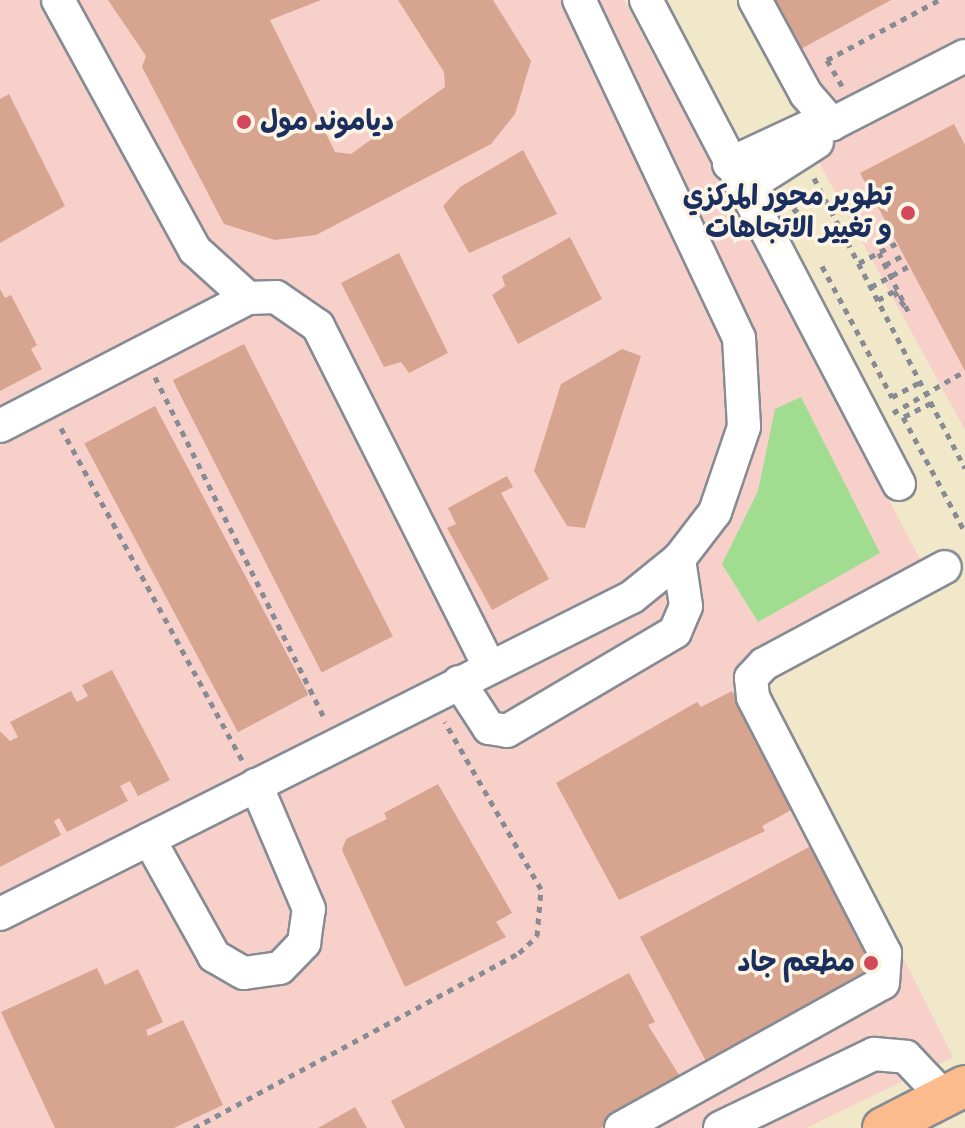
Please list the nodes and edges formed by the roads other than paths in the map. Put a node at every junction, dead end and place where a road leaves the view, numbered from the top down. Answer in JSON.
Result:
{"nodes":[{"id":1,"x":58,"y":0,"type":"edge"},
{"id":2,"x":579,"y":0,"type":"edge"},
{"id":3,"x":646,"y":0,"type":"edge"},
{"id":4,"x":755,"y":0,"type":"edge"},
{"id":5,"x":965,"y":56,"type":"edge"},
{"id":6,"x":844,"y":118,"type":"junction"},
{"id":7,"x":735,"y":177,"type":"junction"},
{"id":8,"x":248,"y":298,"type":"junction"},
{"id":9,"x":0,"y":426,"type":"edge"},
{"id":10,"x":899,"y":484,"type":"dead end"},
{"id":11,"x":679,"y":559,"type":"junction"},
{"id":12,"x":945,"y":567,"type":"dead end"},
{"id":13,"x":489,"y":666,"type":"junction"},
{"id":14,"x":445,"y":690,"type":"junction"},
{"id":15,"x":256,"y":785,"type":"junction"},
{"id":16,"x":149,"y":839,"type":"junction"},
{"id":17,"x":0,"y":914,"type":"edge"},
{"id":18,"x":954,"y":1091,"type":"edge"},
{"id":19,"x":621,"y":1128,"type":"edge"},
{"id":20,"x":720,"y":1128,"type":"edge"},
{"id":21,"x":883,"y":1128,"type":"edge"}],
"edges":[{"from":1,"to":8,"type":"street"},
{"from":2,"to":11,"type":"street"},
{"from":3,"to":7,"type":"street"},
{"from":4,"to":6,"type":"street"},
{"from":5,"to":6,"type":"street"},
{"from":6,"to":7,"type":"street"},
{"from":6,"to":7,"type":"street"},
{"from":7,"to":10,"type":"street"},
{"from":8,"to":9,"type":"street"},
{"from":8,"to":13,"type":"street"},
{"from":11,"to":13,"type":"street"},
{"from":11,"to":14,"type":"street"},
{"from":12,"to":19,"type":"street"},
{"from":13,"to":14,"type":"street"},
{"from":14,"to":15,"type":"street"},
{"from":15,"to":16,"type":"street"},
{"from":15,"to":16,"type":"street"},
{"from":16,"to":17,"type":"street"},
{"from":18,"to":20,"type":"street"},
{"from":18,"to":21,"type":"main road"}]}
